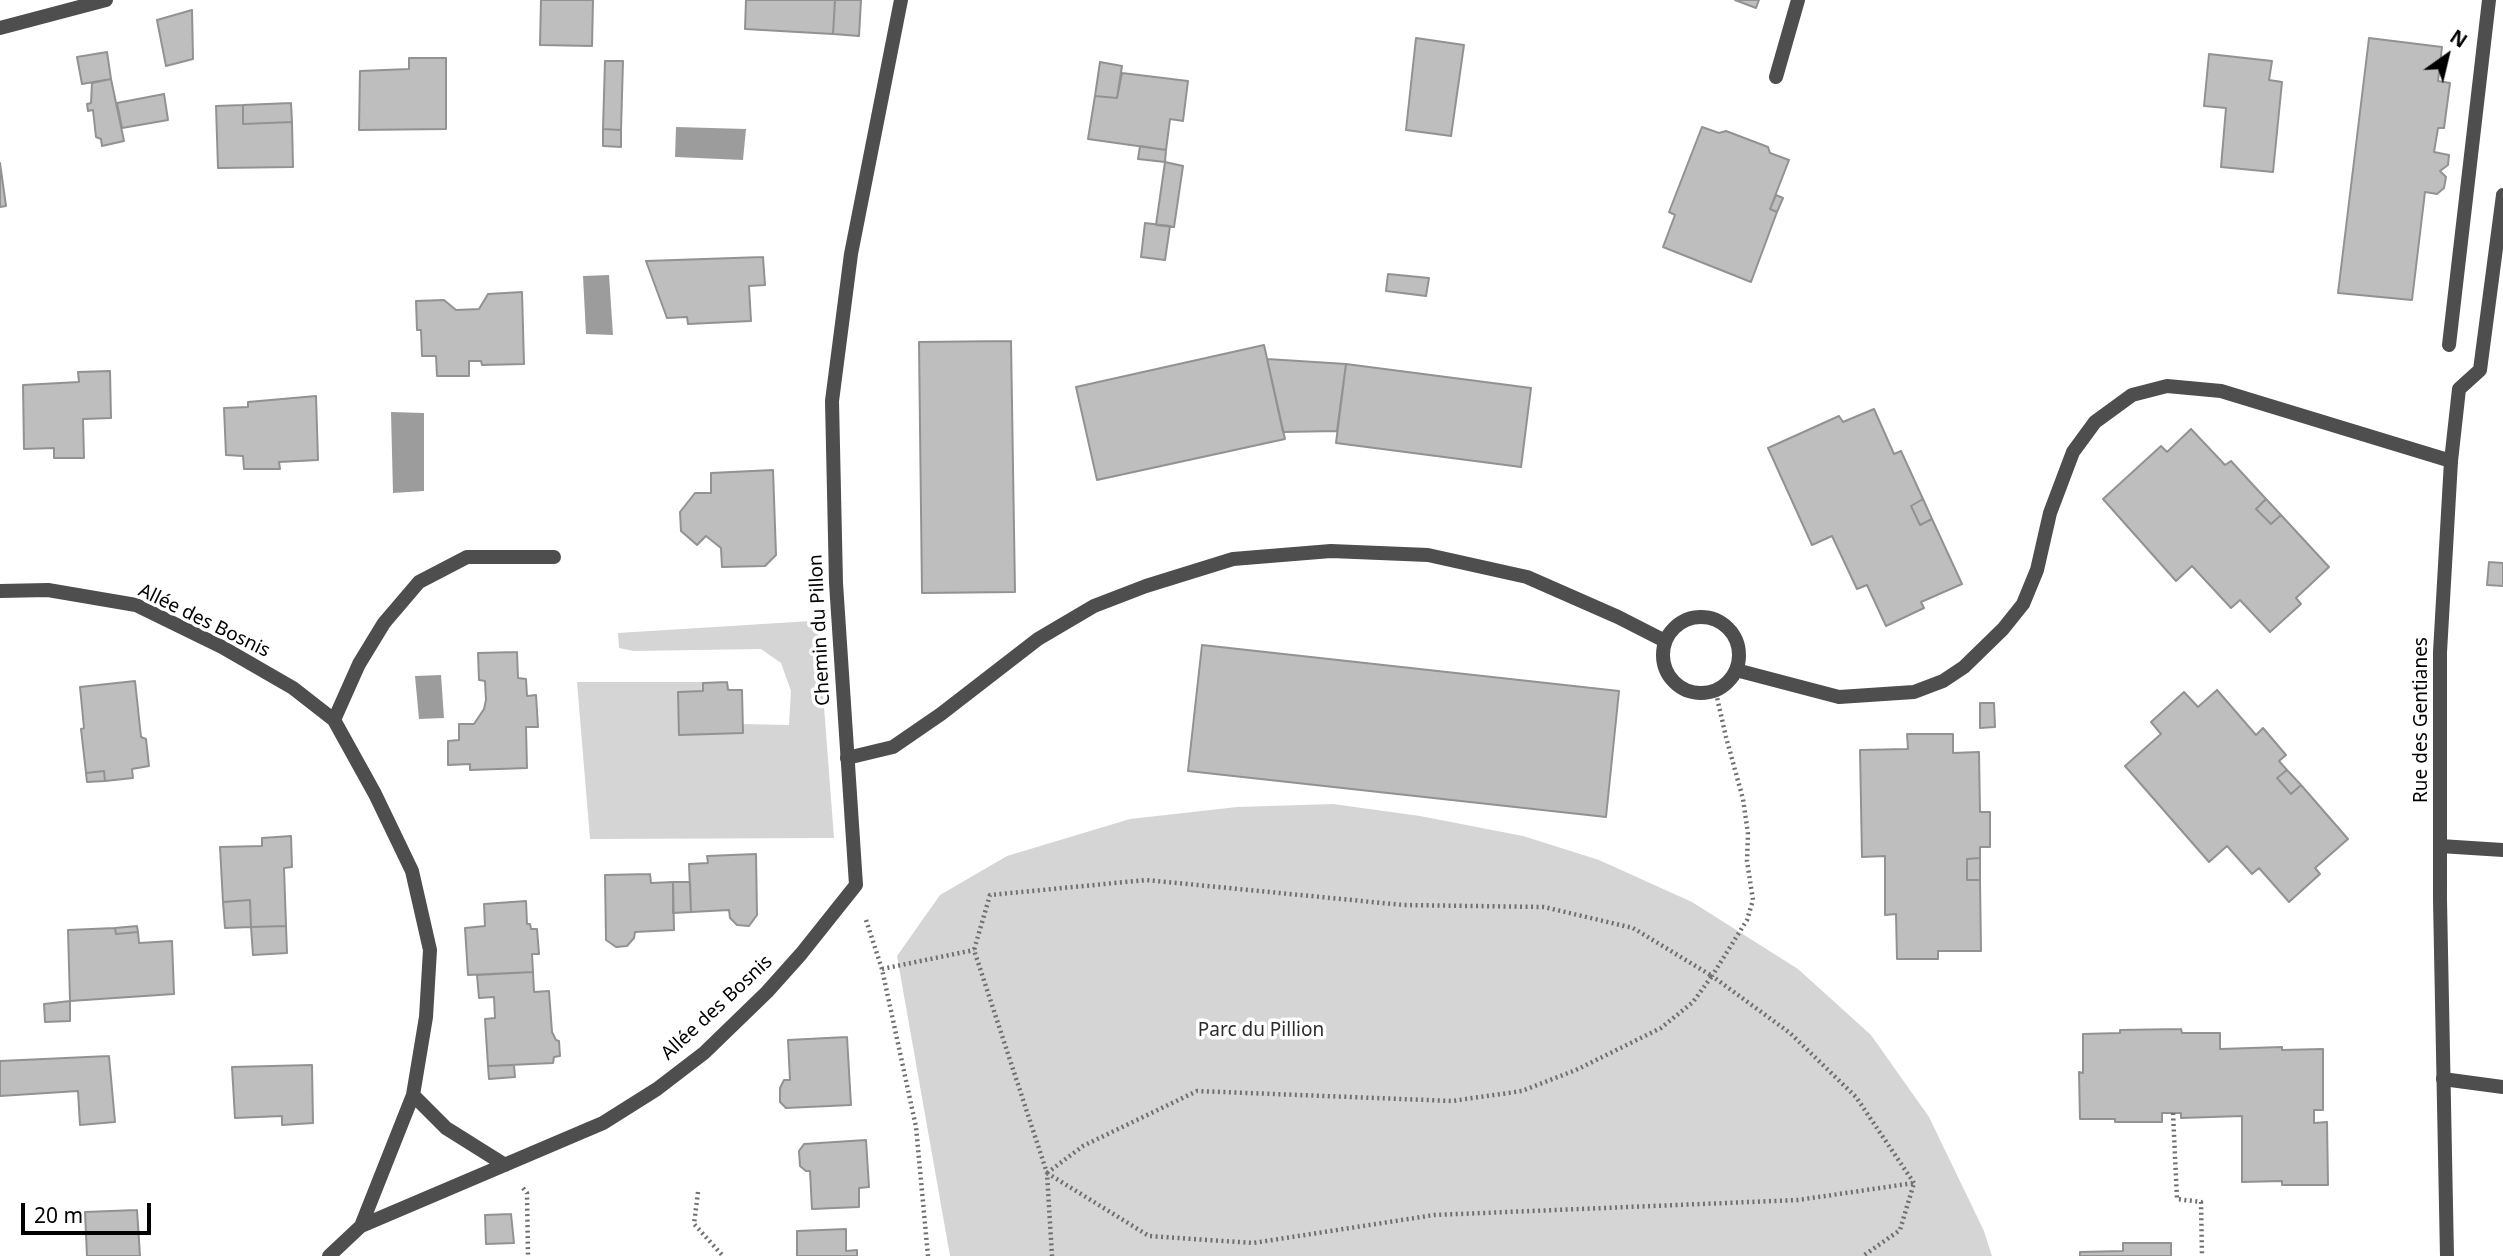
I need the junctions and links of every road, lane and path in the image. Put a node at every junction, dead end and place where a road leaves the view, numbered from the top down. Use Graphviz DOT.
graph roads {
  1 [pos="106,0"];
  2 [pos="901,0"];
  3 [pos="1798,0"];
  4 [pos="2488,0"];
  5 [pos="0,28"];
  6 [pos="1776,77"];
  7 [pos="2503,195"];
  8 [pos="2448,345"];
  9 [pos="2451,461"];
  10 [pos="554,557"];
  11 [pos="0,591"];
  12 [pos="1665,641"];
  13 [pos="1736,670"];
  14 [pos="1716,691"];
  15 [pos="334,720"];
  16 [pos="847,758"];
  17 [pos="2440,846"];
  18 [pos="2503,850"];
  19 [pos="856,885"];
  20 [pos="974,950"];
  21 [pos="882,969"];
  22 [pos="1712,976"];
  23 [pos="2444,1079"];
  24 [pos="2503,1087"];
  25 [pos="412,1095"];
  26 [pos="2173,1113"];
  27 [pos="505,1165"];
  28 [pos="1046,1173"];
  29 [pos="1914,1183"];
  30 [pos="698,1192"];
  31 [pos="361,1226"];
  32 [pos="328,1256"];
  33 [pos="528,1256"];
  34 [pos="723,1256"];
  35 [pos="928,1256"];
  36 [pos="1052,1256"];
  37 [pos="1863,1256"];
  38 [pos="2202,1256"];
  39 [pos="2447,1256"];
  1 -- 5 [label="street"];
  2 -- 16 [label="street, Chemin du Pillon"];
  3 -- 6 [label="street"];
  4 -- 8 [label="street"];
  7 -- 9 [label="street, Rue des Gentianes"];
  9 -- 13 [label="street"];
  9 -- 17 [label="street, Rue des Gentianes"];
  10 -- 15 [label="street"];
  11 -- 15 [label="street, Allée des Bosnis"];
  12 -- 13 [label="street"];
  12 -- 14 [label="street"];
  12 -- 16 [label="street"];
  13 -- 14 [label="street"];
  14 -- 22 [label="path"];
  15 -- 25 [label="street, Allée des Bosnis"];
  16 -- 19 [label="street, Chemin du Pillon"];
  17 -- 18 [label="street"];
  17 -- 23 [label="street, Rue des Gentianes"];
  19 -- 21 [label="path"];
  19 -- 27 [label="street, Allée des Bosnis"];
  20 -- 21 [label="path"];
  20 -- 22 [label="path"];
  20 -- 28 [label="path"];
  21 -- 35 [label="path"];
  22 -- 28 [label="path"];
  22 -- 29 [label="path"];
  23 -- 24 [label="street"];
  23 -- 39 [label="street, Rue des Gentianes"];
  25 -- 27 [label="street"];
  25 -- 31 [label="street, Allée des Bosnis"];
  26 -- 38 [label="path"];
  27 -- 31 [label="street, Allée des Bosnis"];
  27 -- 33 [label="path"];
  28 -- 29 [label="path"];
  28 -- 36 [label="path"];
  29 -- 37 [label="path"];
  30 -- 34 [label="path"];
  31 -- 32 [label="street, Allée des Bosnis"];
}
